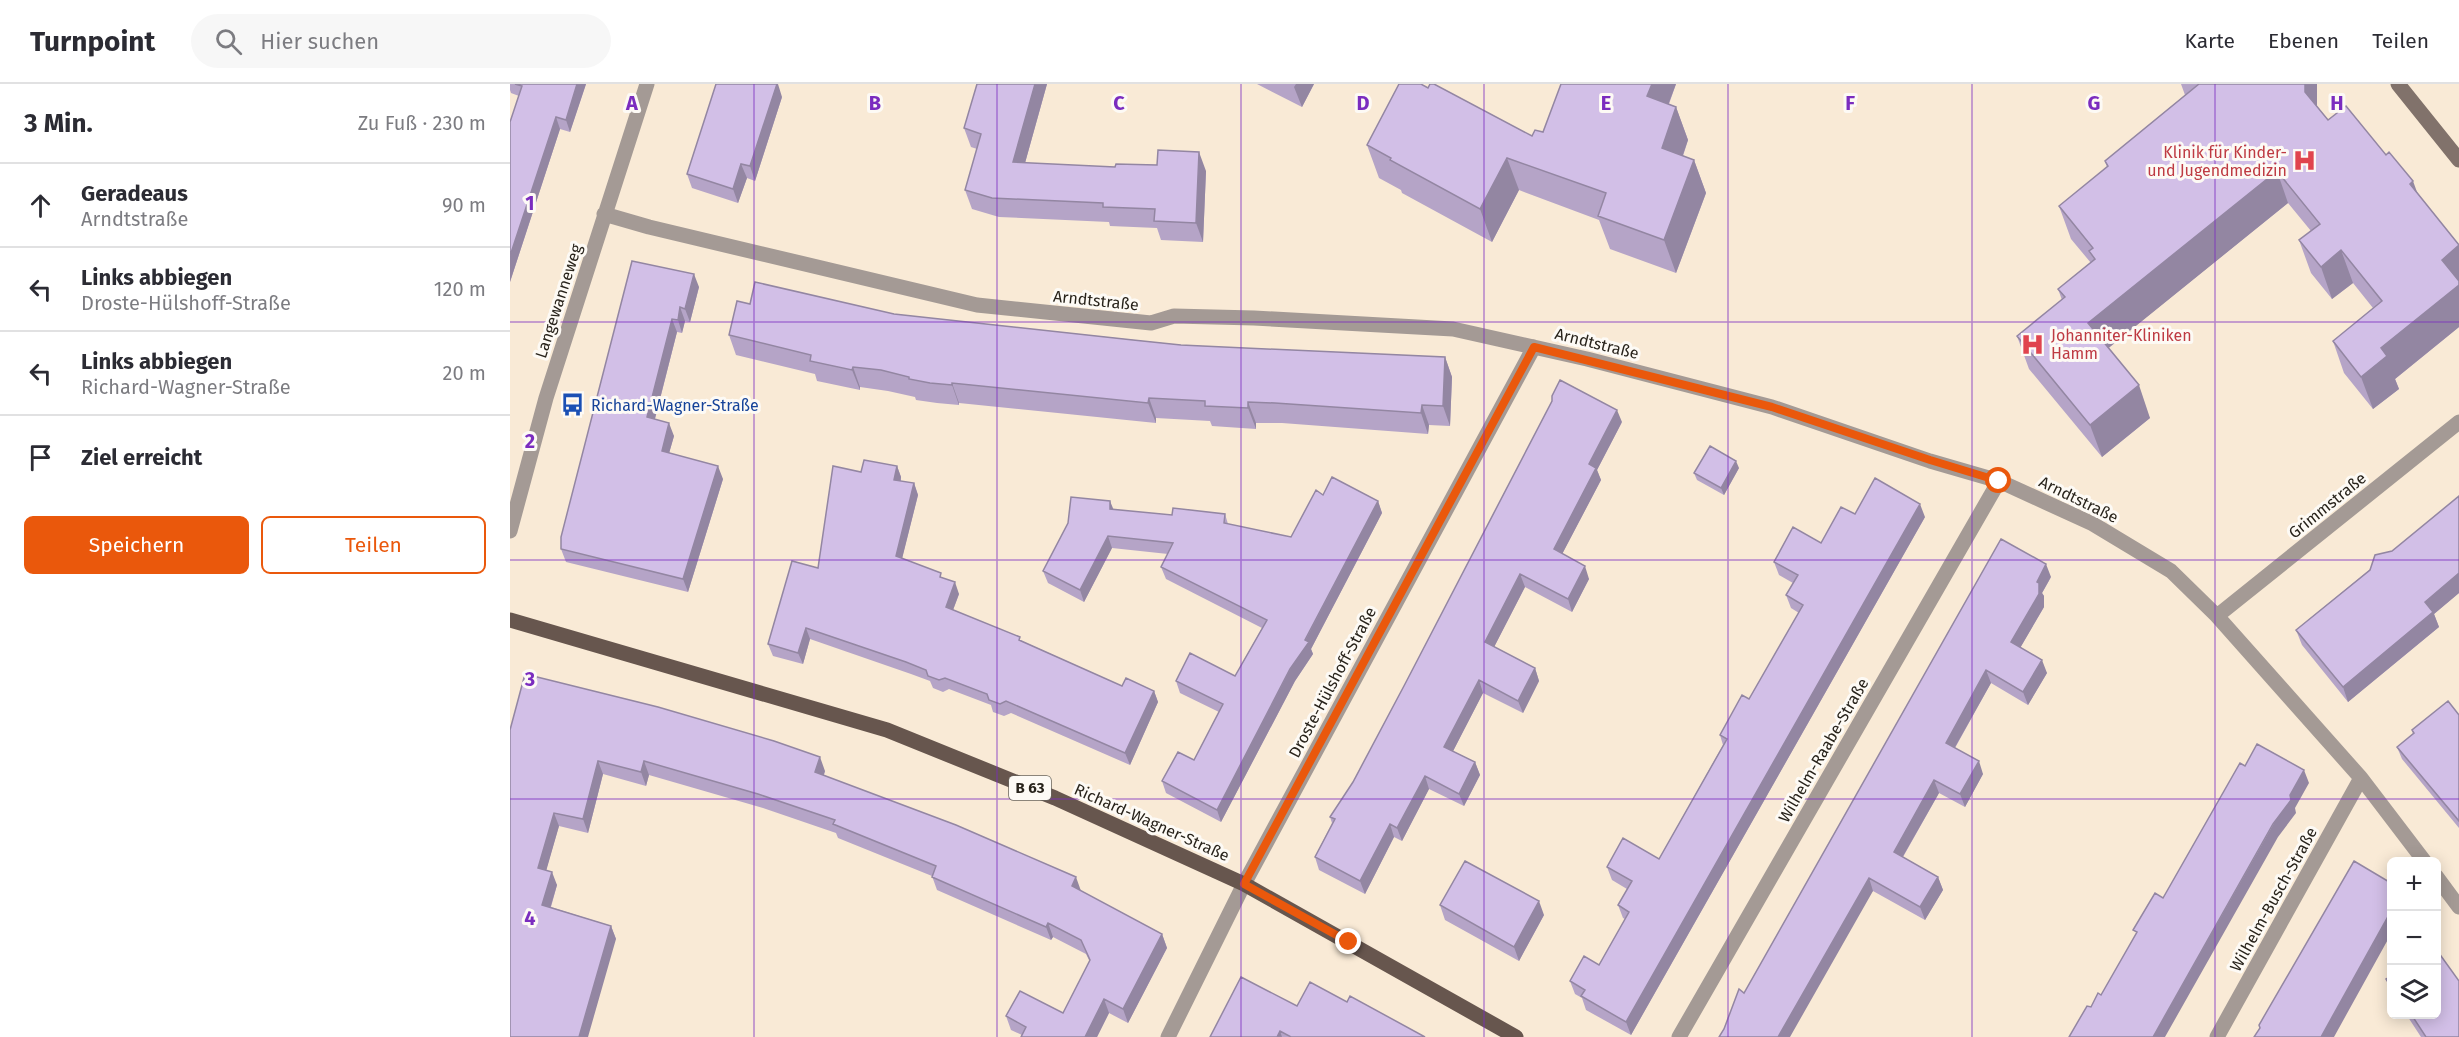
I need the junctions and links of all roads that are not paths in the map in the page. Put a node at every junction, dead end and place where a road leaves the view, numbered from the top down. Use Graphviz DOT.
graph roads {
  1 [pos="647,84"];
  2 [pos="2398,84"];
  3 [pos="2459,160"];
  4 [pos="604,214"];
  5 [pos="1534,347"];
  6 [pos="2459,422"];
  7 [pos="1999,481"];
  8 [pos="510,531"];
  9 [pos="2217,616"];
  10 [pos="510,620"];
  11 [pos="2361,778"];
  12 [pos="2422,857"];
  13 [pos="2441,883"];
  14 [pos="1244,884"];
  15 [pos="2459,907"];
  16 [pos="1168,1037"];
  17 [pos="1516,1037"];
  18 [pos="1679,1037"];
  19 [pos="2217,1037"];
  1 -- 4 [label="street, Langewanneweg"];
  2 -- 3 [label="main road"];
  4 -- 5 [label="street, Arndtstraße"];
  4 -- 8 [label="street, Langewanneweg"];
  5 -- 7 [label="street, Arndtstraße"];
  5 -- 14 [label="street, Droste-Hülshoff-Straße"];
  6 -- 9 [label="street, Grimmstraße"];
  7 -- 9 [label="street, Arndtstraße"];
  7 -- 18 [label="street, Wilhelm-Raabe-Straße"];
  9 -- 11 [label="street, Arndtstraße"];
  10 -- 14 [label="main road, Richard-Wagner-Straße / B 63"];
  11 -- 12 [label="street, Arndtstraße"];
  11 -- 19 [label="street, Wilhelm-Busch-Straße"];
  13 -- 15 [label="street"];
  14 -- 16 [label="street, Droste-Hülshoff-Straße"];
  14 -- 17 [label="main road, Richard-Wagner-Straße / B 63"];
}
